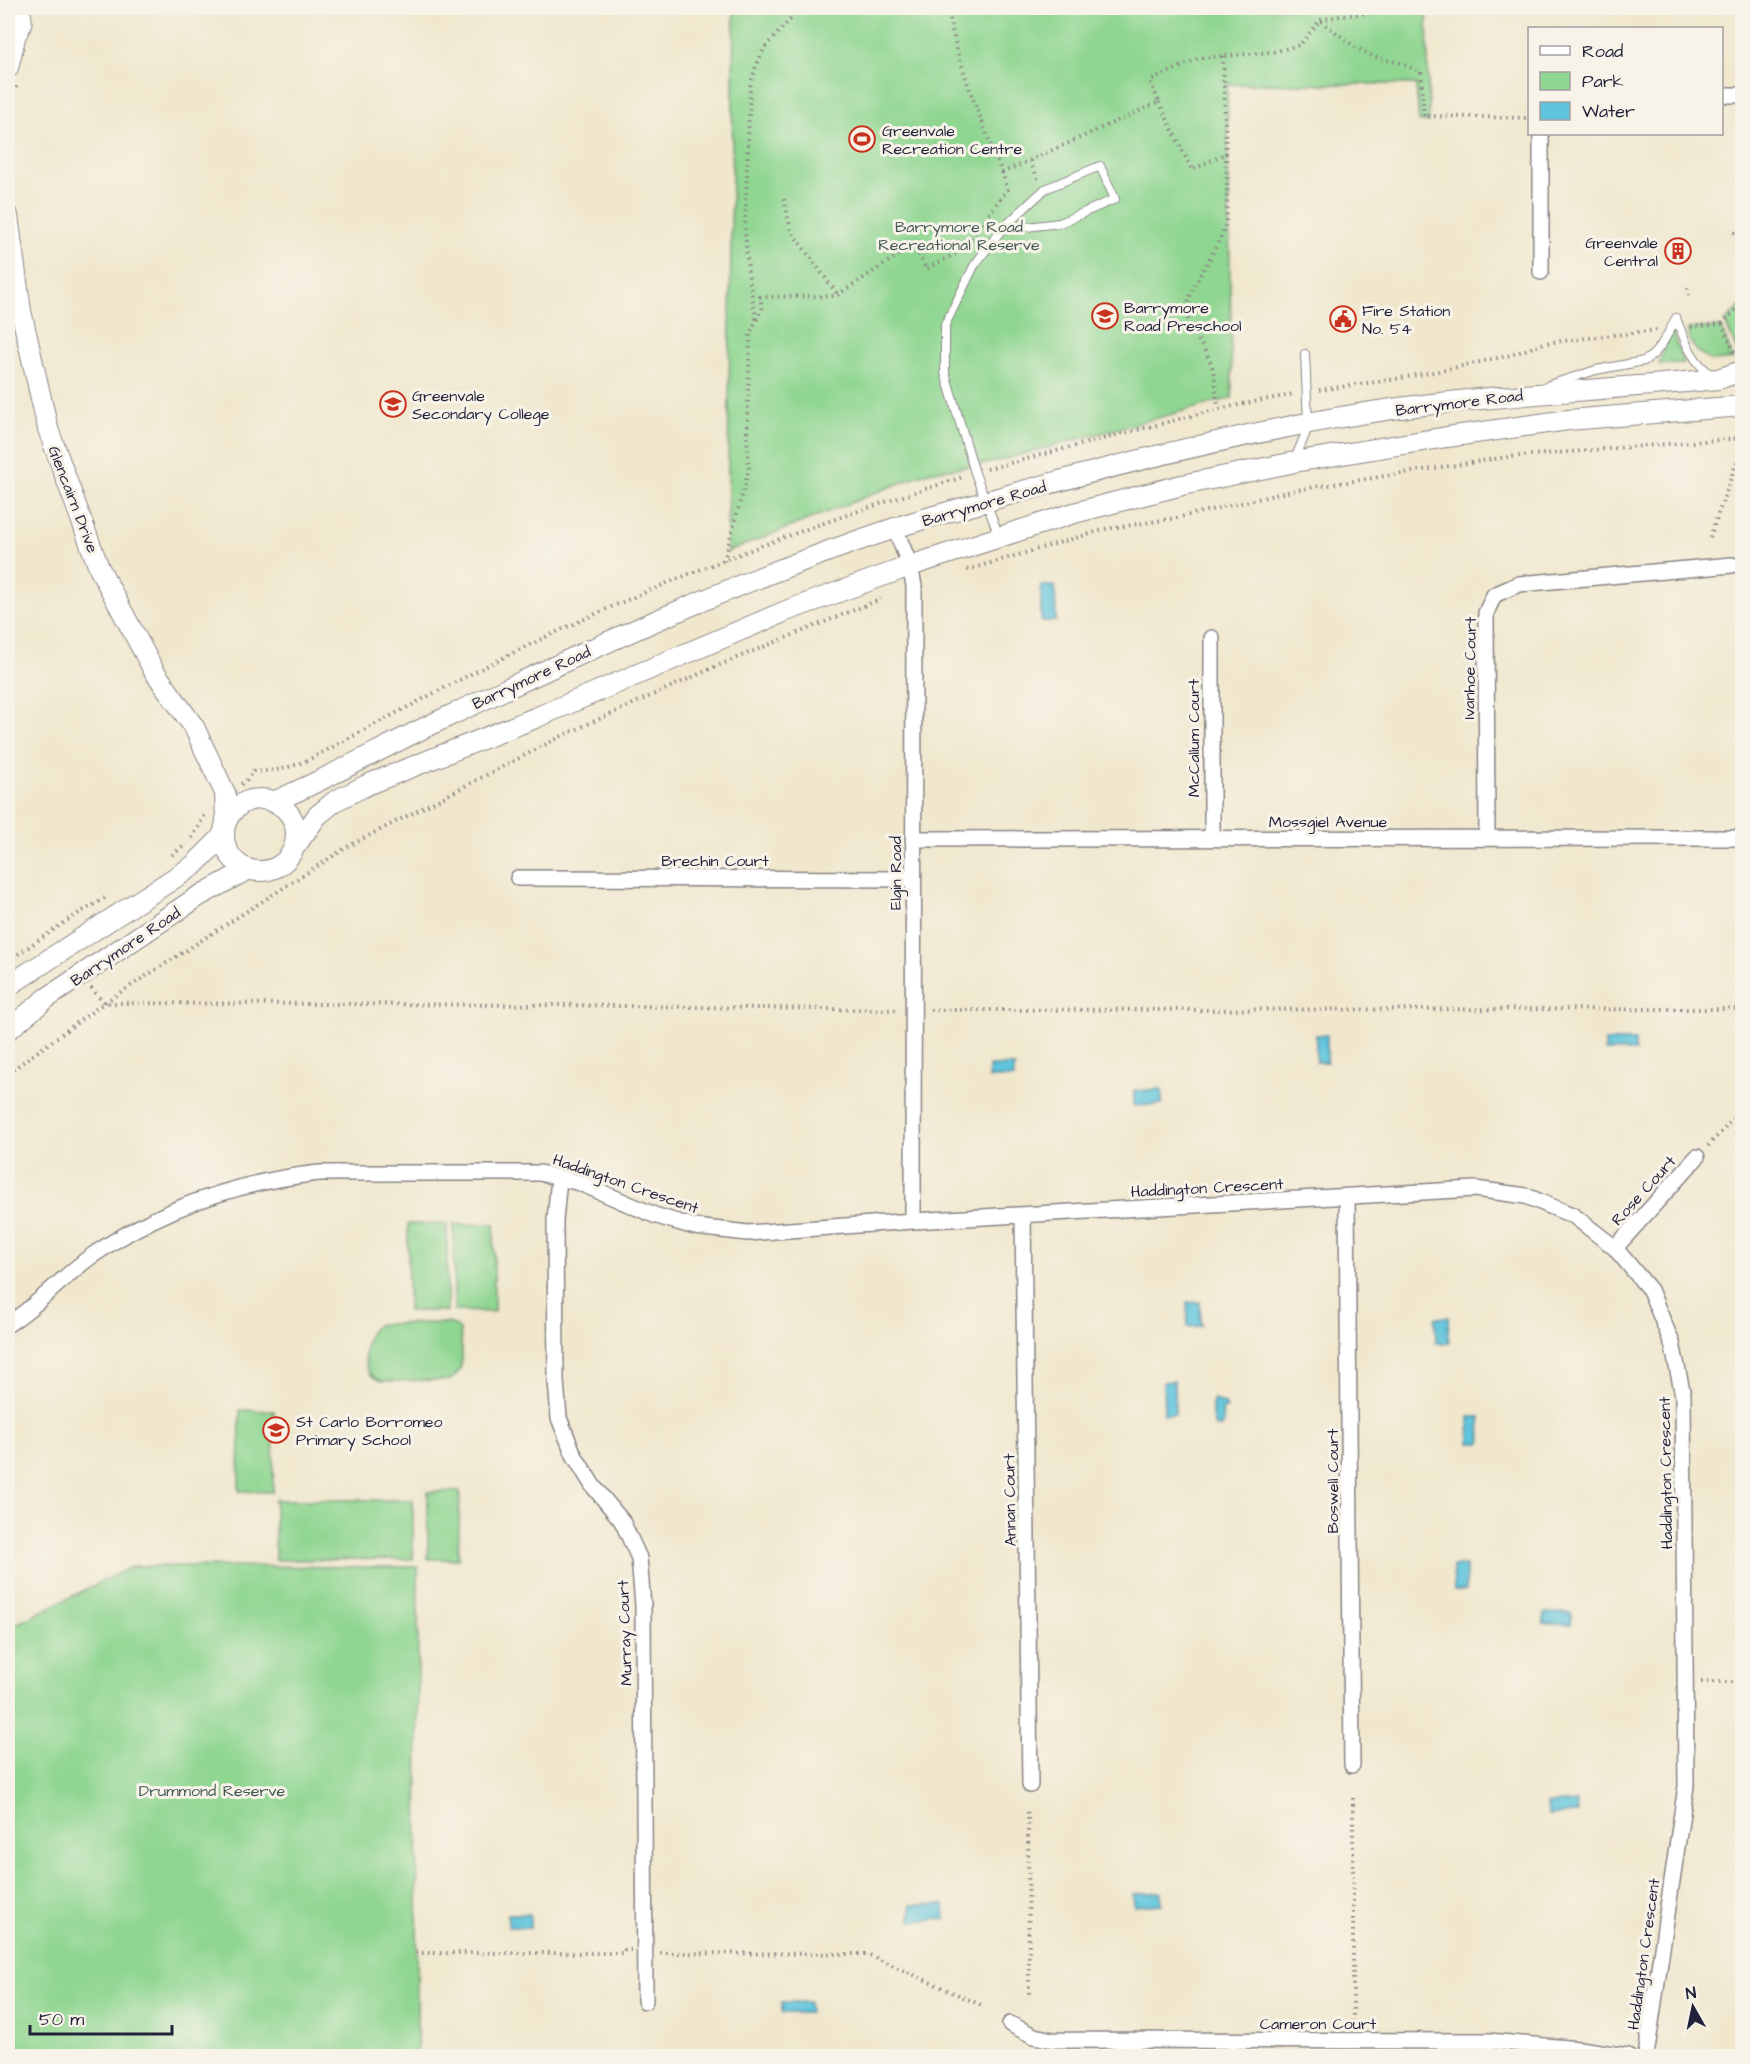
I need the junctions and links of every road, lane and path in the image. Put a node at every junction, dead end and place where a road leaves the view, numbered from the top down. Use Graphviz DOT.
graph roads {
  1 [pos="17,8"];
  2 [pos="814,8"];
  3 [pos="948,8"];
  4 [pos="1402,8"];
  5 [pos="1320,20"];
  6 [pos="12,37"];
  7 [pos="1223,57"];
  8 [pos="8,68"];
  9 [pos="1723,95"];
  10 [pos="1743,95"];
  11 [pos="1159,102"];
  12 [pos="1528,118"];
  13 [pos="1541,135"];
  14 [pos="1226,153"];
  15 [pos="1030,161"];
  16 [pos="1002,173"];
  17 [pos="1043,191"];
  18 [pos="784,200"];
  19 [pos="8,216"];
  20 [pos="1001,230"];
  21 [pos="1734,232"];
  22 [pos="1743,238"];
  23 [pos="1541,272"];
  24 [pos="1688,288"];
  25 [pos="838,295"];
  26 [pos="1689,295"];
  27 [pos="1742,303"];
  28 [pos="756,320"];
  29 [pos="1722,324"];
  30 [pos="1680,328"];
  31 [pos="1670,329"];
  32 [pos="1537,347"];
  33 [pos="1305,354"];
  34 [pos="1739,364"];
  35 [pos="1718,379"];
  36 [pos="1525,393"];
  37 [pos="1743,406"];
  38 [pos="1218,409"];
  39 [pos="1308,423"];
  40 [pos="1743,438"];
  41 [pos="1743,447"];
  42 [pos="1293,462"];
  43 [pos="987,502"];
  44 [pos="895,528"];
  45 [pos="999,537"];
  46 [pos="1710,537"];
  47 [pos="724,562"];
  48 [pos="1732,565"];
  49 [pos="910,566"];
  50 [pos="959,572"];
  51 [pos="914,586"];
  52 [pos="1212,638"];
  53 [pos="207,756"];
  54 [pos="265,800"];
  55 [pos="225,827"];
  56 [pos="1487,838"];
  57 [pos="1743,838"];
  58 [pos="913,839"];
  59 [pos="1212,839"];
  60 [pos="294,848"];
  61 [pos="247,870"];
  62 [pos="518,878"];
  63 [pos="913,879"];
  64 [pos="36,942"];
  65 [pos="48,960"];
  66 [pos="82,974"];
  67 [pos="8,986"];
  68 [pos="104,1003"];
  69 [pos="1743,1009"];
  70 [pos="912,1010"];
  71 [pos="8,1030"];
  72 [pos="8,1073"];
  73 [pos="1743,1110"];
  74 [pos="1697,1157"];
  75 [pos="559,1178"];
  76 [pos="1347,1197"];
  77 [pos="1023,1216"];
  78 [pos="913,1221"];
  79 [pos="1615,1248"];
  80 [pos="8,1324"];
  81 [pos="1685,1682"];
  82 [pos="1743,1682"];
  83 [pos="1352,1766"];
  84 [pos="1030,1785"];
  85 [pos="1353,1798"];
  86 [pos="1028,1812"];
  87 [pos="634,1950"];
  88 [pos="416,1953"];
  89 [pos="655,1953"];
  90 [pos="1029,1995"];
  91 [pos="645,2001"];
  92 [pos="981,2005"];
  93 [pos="1353,2021"];
  94 [pos="1010,2024"];
  95 [pos="1628,2056"];
  96 [pos="1646,2056"];
  1 -- 6 [label="street"];
  2 -- 28 [label="path"];
  3 -- 16 [label="path"];
  4 -- 5 [label="path"];
  5 -- 7 [label="path"];
  5 -- 12 [label="path"];
  6 -- 8 [label="street"];
  7 -- 11 [label="path"];
  7 -- 14 [label="path"];
  9 -- 10 [label="street"];
  11 -- 14 [label="path"];
  11 -- 15 [label="path"];
  13 -- 23 [label="street"];
  14 -- 38 [label="path"];
  15 -- 16 [label="path"];
  15 -- 17 [label="path"];
  16 -- 25 [label="path"];
  17 -- 20 [label="lane"];
  17 -- 20 [label="lane"];
  18 -- 25 [label="path"];
  19 -- 53 [label="street, Glencairn Drive"];
  20 -- 43 [label="lane"];
  21 -- 22 [label="path"];
  24 -- 26 [label="path"];
  25 -- 28 [label="path"];
  27 -- 29 [label="path"];
  28 -- 47 [label="path"];
  29 -- 30 [label="path"];
  29 -- 34 [label="path"];
  30 -- 31 [label="lane"];
  30 -- 35 [label="lane"];
  31 -- 32 [label="path"];
  31 -- 36 [label="lane"];
  33 -- 39 [label="lane"];
  34 -- 35 [label="street, Barrymore Road"];
  35 -- 36 [label="street, Barrymore Road"];
  36 -- 39 [label="street, Barrymore Road"];
  37 -- 42 [label="street, Barrymore Road"];
  39 -- 42 [label="lane"];
  39 -- 43 [label="street, Barrymore Road"];
  40 -- 50 [label="path"];
  41 -- 46 [label="path"];
  42 -- 45 [label="street, Barrymore Road"];
  43 -- 44 [label="street, Barrymore Road"];
  43 -- 45 [label="lane"];
  44 -- 49 [label="street, Elgin Road"];
  44 -- 54 [label="street, Barrymore Road"];
  45 -- 49 [label="street, Barrymore Road"];
  48 -- 56 [label="street, Ivanhoe Court"];
  49 -- 51 [label="street, Elgin Road"];
  49 -- 60 [label="street, Barrymore Road"];
  51 -- 58 [label="street, Elgin Road"];
  51 -- 68 [label="path"];
  52 -- 59 [label="street, McCallum Court"];
  53 -- 54 [label="street, Glencairn Drive"];
  53 -- 55 [label="street, Glencairn Drive"];
  54 -- 55 [label="street"];
  54 -- 60 [label="street"];
  55 -- 61 [label="street"];
  55 -- 65 [label="street, Barrymore Road"];
  56 -- 57 [label="street, Mossgiel Avenue"];
  56 -- 59 [label="street, Mossgiel Avenue"];
  58 -- 59 [label="street, Mossgiel Avenue"];
  58 -- 63 [label="street, Elgin Road"];
  60 -- 61 [label="street"];
  61 -- 66 [label="street, Barrymore Road"];
  62 -- 63 [label="street, Brechin Court"];
  63 -- 70 [label="street, Elgin Road"];
  64 -- 65 [label="path"];
  65 -- 67 [label="street, Barrymore Road"];
  66 -- 68 [label="path"];
  66 -- 71 [label="street, Barrymore Road"];
  68 -- 70 [label="path"];
  68 -- 72 [label="path"];
  69 -- 70 [label="path"];
  70 -- 78 [label="street, Elgin Road"];
  73 -- 74 [label="path"];
  74 -- 79 [label="street, Rose Court"];
  75 -- 78 [label="street, Haddington Crescent"];
  75 -- 80 [label="street, Haddington Crescent"];
  75 -- 91 [label="street, Murray Court"];
  76 -- 77 [label="street, Haddington Crescent"];
  76 -- 79 [label="street, Haddington Crescent"];
  76 -- 83 [label="street, Boswell Court"];
  77 -- 78 [label="street, Haddington Crescent"];
  77 -- 84 [label="street, Annan Court"];
  79 -- 81 [label="street, Haddington Crescent"];
  81 -- 82 [label="path"];
  81 -- 96 [label="street, Haddington Crescent"];
  85 -- 93 [label="path"];
  86 -- 90 [label="path"];
  87 -- 88 [label="path"];
  89 -- 92 [label="path"];
  94 -- 95 [label="street, Cameron Court"];
}
